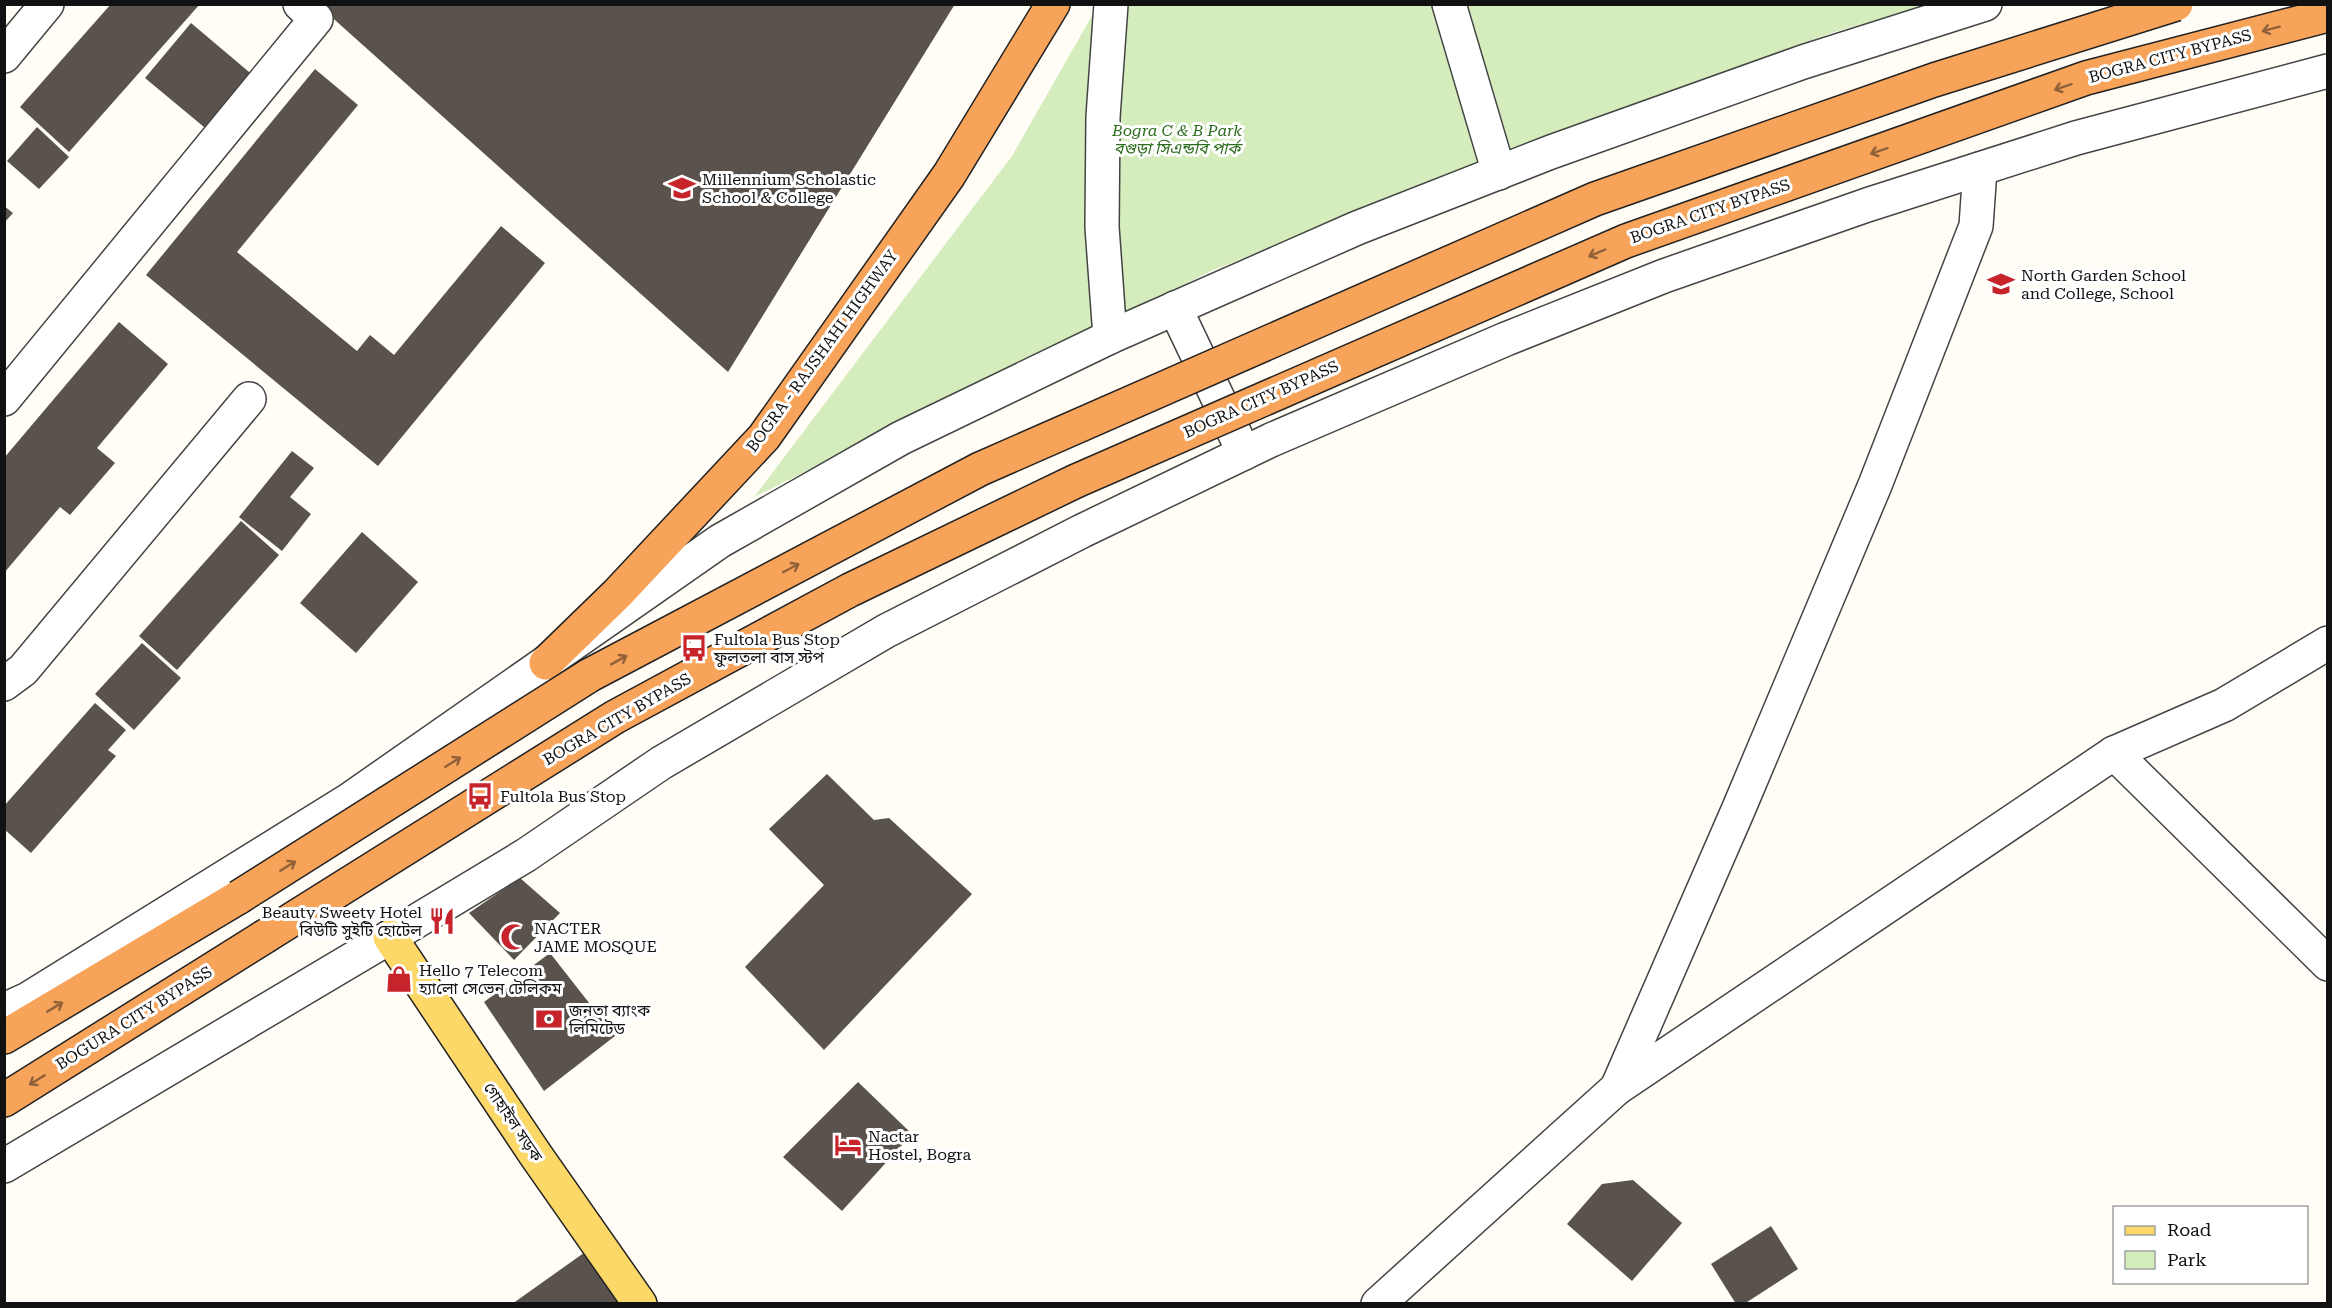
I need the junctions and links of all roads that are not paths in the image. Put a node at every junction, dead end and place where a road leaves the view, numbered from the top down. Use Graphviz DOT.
graph roads {
  1 [pos="47,4"];
  2 [pos="300,4"];
  3 [pos="1053,4"];
  4 [pos="1111,4"];
  5 [pos="1449,4"];
  6 [pos="1985,4"];
  7 [pos="2176,4"];
  8 [pos="2328,15"];
  9 [pos="4,56"];
  10 [pos="2328,71"];
  11 [pos="1980,169"];
  12 [pos="1499,173"];
  13 [pos="1175,308"];
  14 [pos="1110,337"];
  15 [pos="4,399"];
  16 [pos="249,399"];
  17 [pos="1244,453"];
  18 [pos="2328,643"];
  19 [pos="546,663"];
  20 [pos="4,684"];
  21 [pos="2114,753"];
  22 [pos="264,937"];
  23 [pos="390,937"];
  24 [pos="2328,964"];
  25 [pos="4,1010"];
  26 [pos="4,1037"];
  27 [pos="1617,1088"];
  28 [pos="4,1100"];
  29 [pos="4,1166"];
  30 [pos="640,1304"];
  31 [pos="1378,1304"];
  1 -- 9 [label="street"];
  2 -- 15 [label="street"];
  3 -- 19 [label="highway, BOGRA - RAJSHAHI HIGHWAY"];
  4 -- 14 [label="street"];
  5 -- 12 [label="street"];
  6 -- 12 [label="street"];
  26 -- 7 [label="highway, one-way, bridge"];
  8 -- 22 [label="highway, BOGRA CITY BYPASS, one-way, bridge"];
  10 -- 11 [label="street"];
  11 -- 17 [label="street"];
  11 -- 27 [label="street"];
  12 -- 13 [label="street"];
  13 -- 14 [label="street"];
  13 -- 17 [label="street"];
  14 -- 19 [label="street"];
  16 -- 20 [label="street"];
  17 -- 23 [label="street"];
  18 -- 21 [label="street"];
  19 -- 25 [label="street"];
  21 -- 24 [label="street"];
  21 -- 27 [label="street"];
  22 -- 28 [label="highway, BOGURA CITY BYPASS, one-way"];
  23 -- 29 [label="street"];
  23 -- 30 [label="main road, গোহাইল সড়ক"];
  27 -- 31 [label="street"];
}
